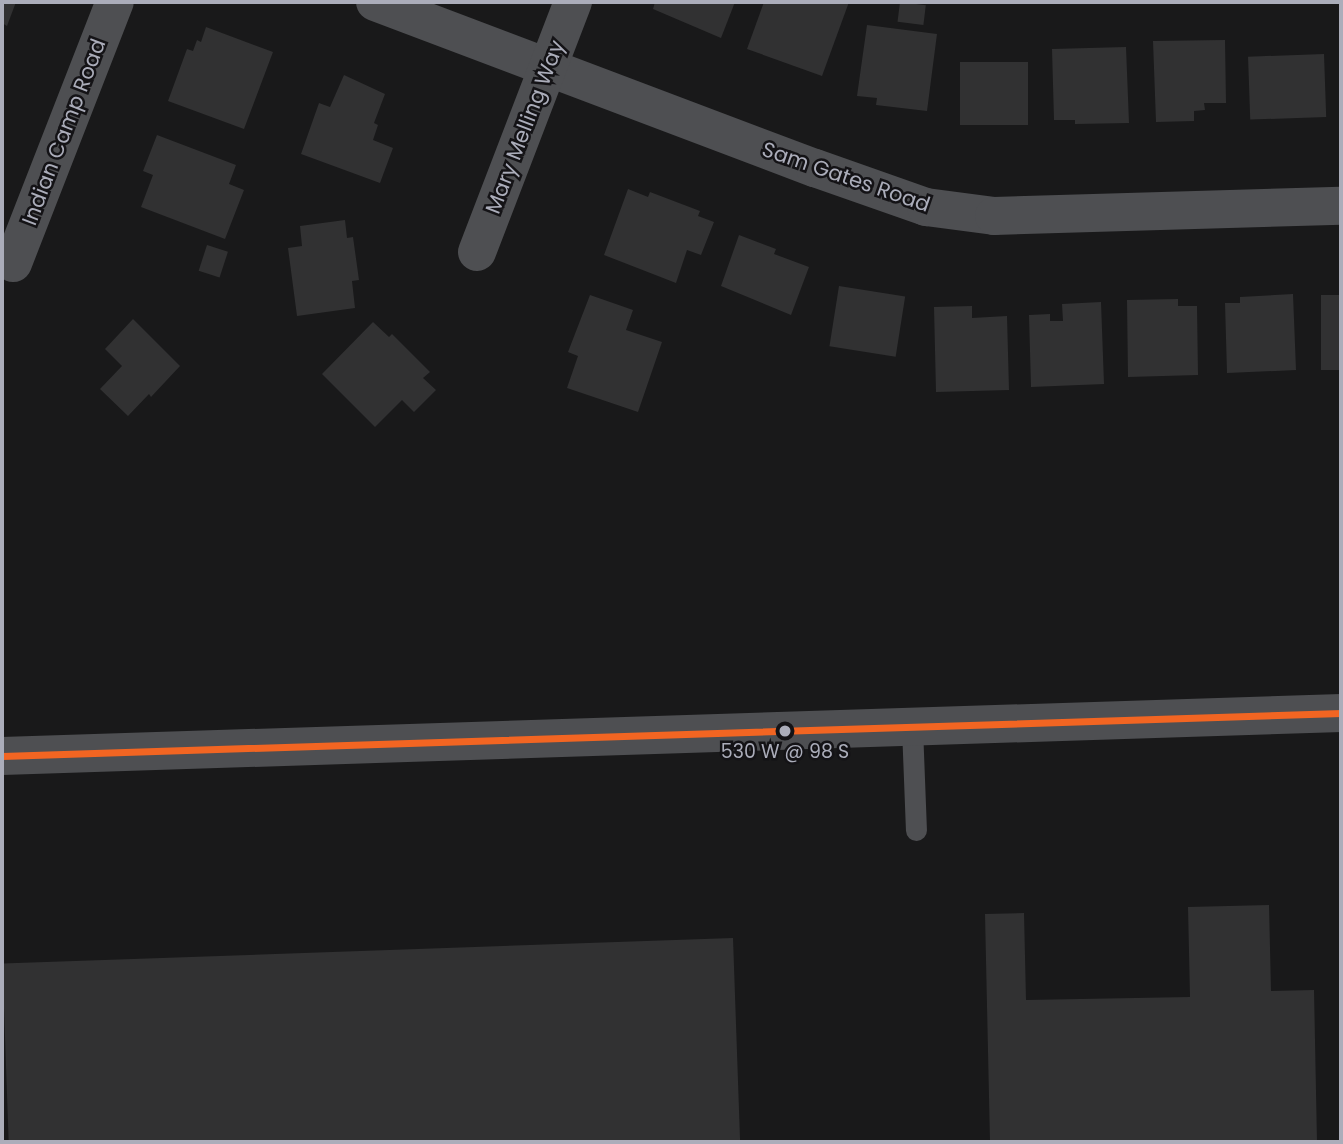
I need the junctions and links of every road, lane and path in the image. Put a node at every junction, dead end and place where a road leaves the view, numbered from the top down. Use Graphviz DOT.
graph roads {
  1 [pos="115,2"];
  2 [pos="375,2"];
  3 [pos="573,2"];
  4 [pos="547,66"];
  5 [pos="1341,206"];
  6 [pos="477,252"];
  7 [pos="13,263"];
  8 [pos="1341,713"];
  9 [pos="912,727"];
  10 [pos="2,756"];
  11 [pos="916,830"];
  1 -- 7 [label="street, Indian Camp Road"];
  2 -- 4 [label="street, Sam Gates Road"];
  3 -- 4 [label="street, Mary Melling Way"];
  4 -- 5 [label="street, Sam Gates Road"];
  4 -- 6 [label="street, Mary Melling Way"];
  8 -- 9 [label="street"];
  9 -- 10 [label="street"];
  9 -- 11 [label="lane"];
}
